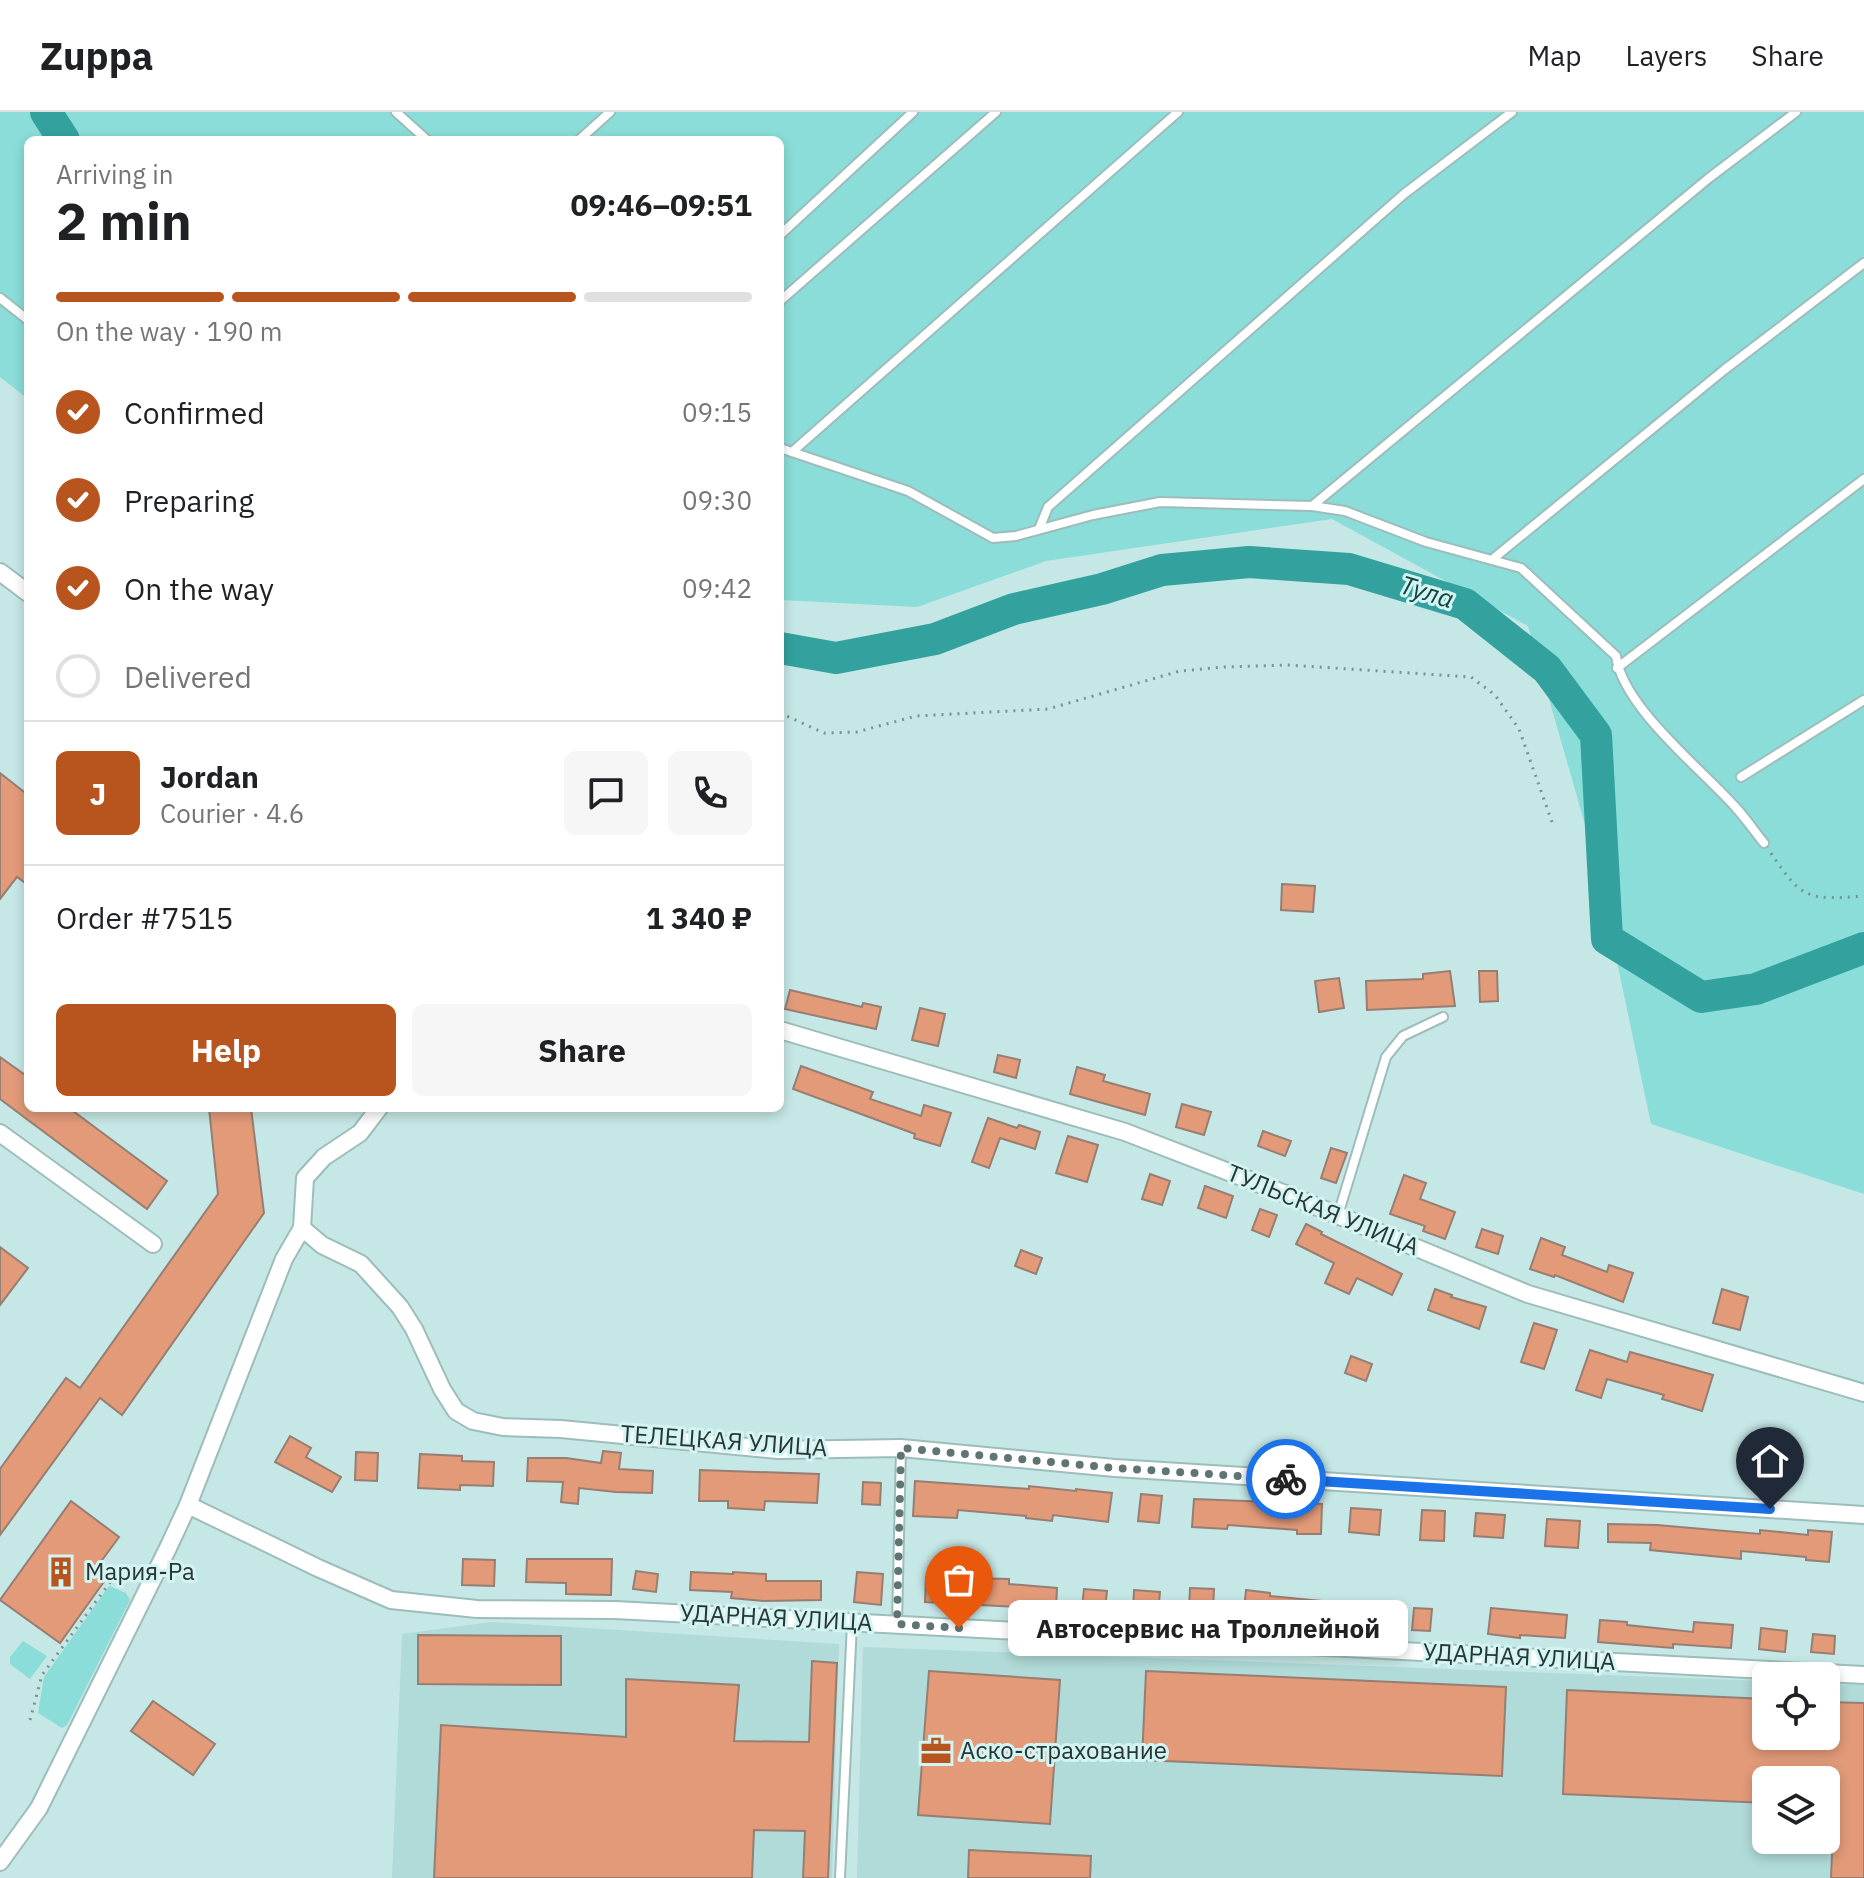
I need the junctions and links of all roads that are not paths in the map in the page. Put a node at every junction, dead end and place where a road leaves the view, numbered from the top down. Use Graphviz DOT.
graph roads {
  1 [pos="396,112"];
  2 [pos="610,112"];
  3 [pos="913,112"];
  4 [pos="996,112"];
  5 [pos="1178,112"];
  6 [pos="1796,112"];
  7 [pos="1505,114"];
  8 [pos="423,136"];
  9 [pos="583,136"];
  10 [pos="784,231"];
  11 [pos="1864,263"];
  12 [pos="0,298"];
  13 [pos="784,298"];
  14 [pos="24,317"];
  15 [pos="784,449"];
  16 [pos="792,452"];
  17 [pos="1864,479"];
  18 [pos="1312,506"];
  19 [pos="1039,529"];
  20 [pos="1494,558"];
  21 [pos="0,572"];
  22 [pos="24,590"];
  23 [pos="1617,668"];
  24 [pos="1864,700"];
  25 [pos="1741,777"];
  26 [pos="1764,843"];
  27 [pos="1443,1017"];
  28 [pos="784,1031"];
  29 [pos="376,1112"];
  30 [pos="0,1133"];
  31 [pos="1338,1215"];
  32 [pos="302,1228"];
  33 [pos="153,1244"];
  34 [pos="1864,1393"];
  35 [pos="901,1448"];
  36 [pos="188,1505"];
  37 [pos="1864,1515"];
  38 [pos="852,1622"];
  39 [pos="897,1624"];
  40 [pos="1864,1675"];
  41 [pos="0,1861"];
  42 [pos="840,1878"];
  1 -- 8 [label="lane"];
  2 -- 9 [label="lane"];
  3 -- 10 [label="lane"];
  4 -- 13 [label="lane"];
  5 -- 16 [label="lane"];
  6 -- 18 [label="lane"];
  7 -- 19 [label="lane"];
  11 -- 20 [label="lane"];
  12 -- 14 [label="lane"];
  15 -- 16 [label="lane"];
  16 -- 19 [label="lane"];
  17 -- 23 [label="lane"];
  18 -- 19 [label="lane"];
  18 -- 20 [label="lane"];
  20 -- 23 [label="lane"];
  21 -- 22 [label="street"];
  23 -- 26 [label="lane"];
  24 -- 25 [label="lane"];
  27 -- 31 [label="lane"];
  28 -- 31 [label="street, ТУЛЬСКАЯ УЛИЦА"];
  29 -- 32 [label="street"];
  30 -- 33 [label="street"];
  31 -- 34 [label="street, ТУЛЬСКАЯ УЛИЦА"];
  32 -- 35 [label="street, ТЕЛЕЦКАЯ УЛИЦА"];
  32 -- 36 [label="street"];
  35 -- 37 [label="street, ТЕЛЕЦКАЯ УЛИЦА"];
  35 -- 39 [label="lane"];
  36 -- 38 [label="street, УДАРНАЯ УЛИЦА"];
  36 -- 41 [label="street"];
  38 -- 39 [label="street, УДАРНАЯ УЛИЦА"];
  38 -- 42 [label="lane"];
  39 -- 40 [label="street, УДАРНАЯ УЛИЦА"];
}
